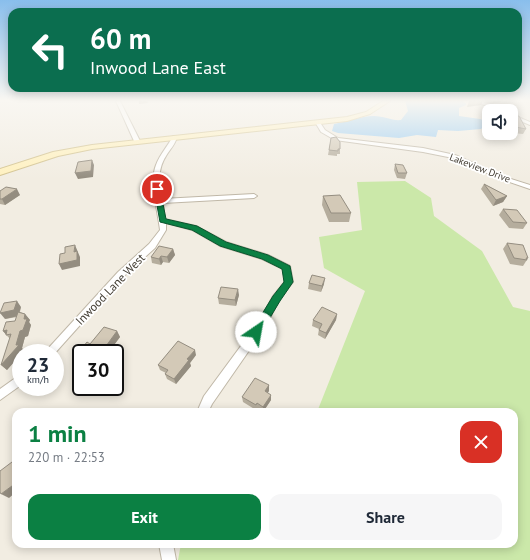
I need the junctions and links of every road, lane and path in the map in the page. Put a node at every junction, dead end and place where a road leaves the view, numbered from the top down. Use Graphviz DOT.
graph roads {
  1 [pos="130,127"];
  2 [pos="268,127"];
  3 [pos="320,127"];
  4 [pos="175,137"];
  5 [pos="137,141"];
  6 [pos="0,172"];
  7 [pos="530,187"];
  8 [pos="254,196"];
  9 [pos="158,201"];
  10 [pos="162,220"];
  11 [pos="57,344"];
  12 [pos="12,386"];
  13 [pos="0,395"];
  14 [pos="204,408"];
  15 [pos="167,548"];
  16 [pos="169,560"];
  1 -- 5 [label="street"];
  2 -- 4 [label="street"];
  3 -- 7 [label="street, Lakeview Drive"];
  4 -- 5 [label="street"];
  4 -- 9 [label="street"];
  5 -- 6 [label="street"];
  8 -- 9 [label="street"];
  9 -- 10 [label="street"];
  10 -- 11 [label="street, Inwood Lane West"];
  10 -- 14 [label="street"];
  12 -- 13 [label="street"];
  15 -- 16 [label="street"];
}
